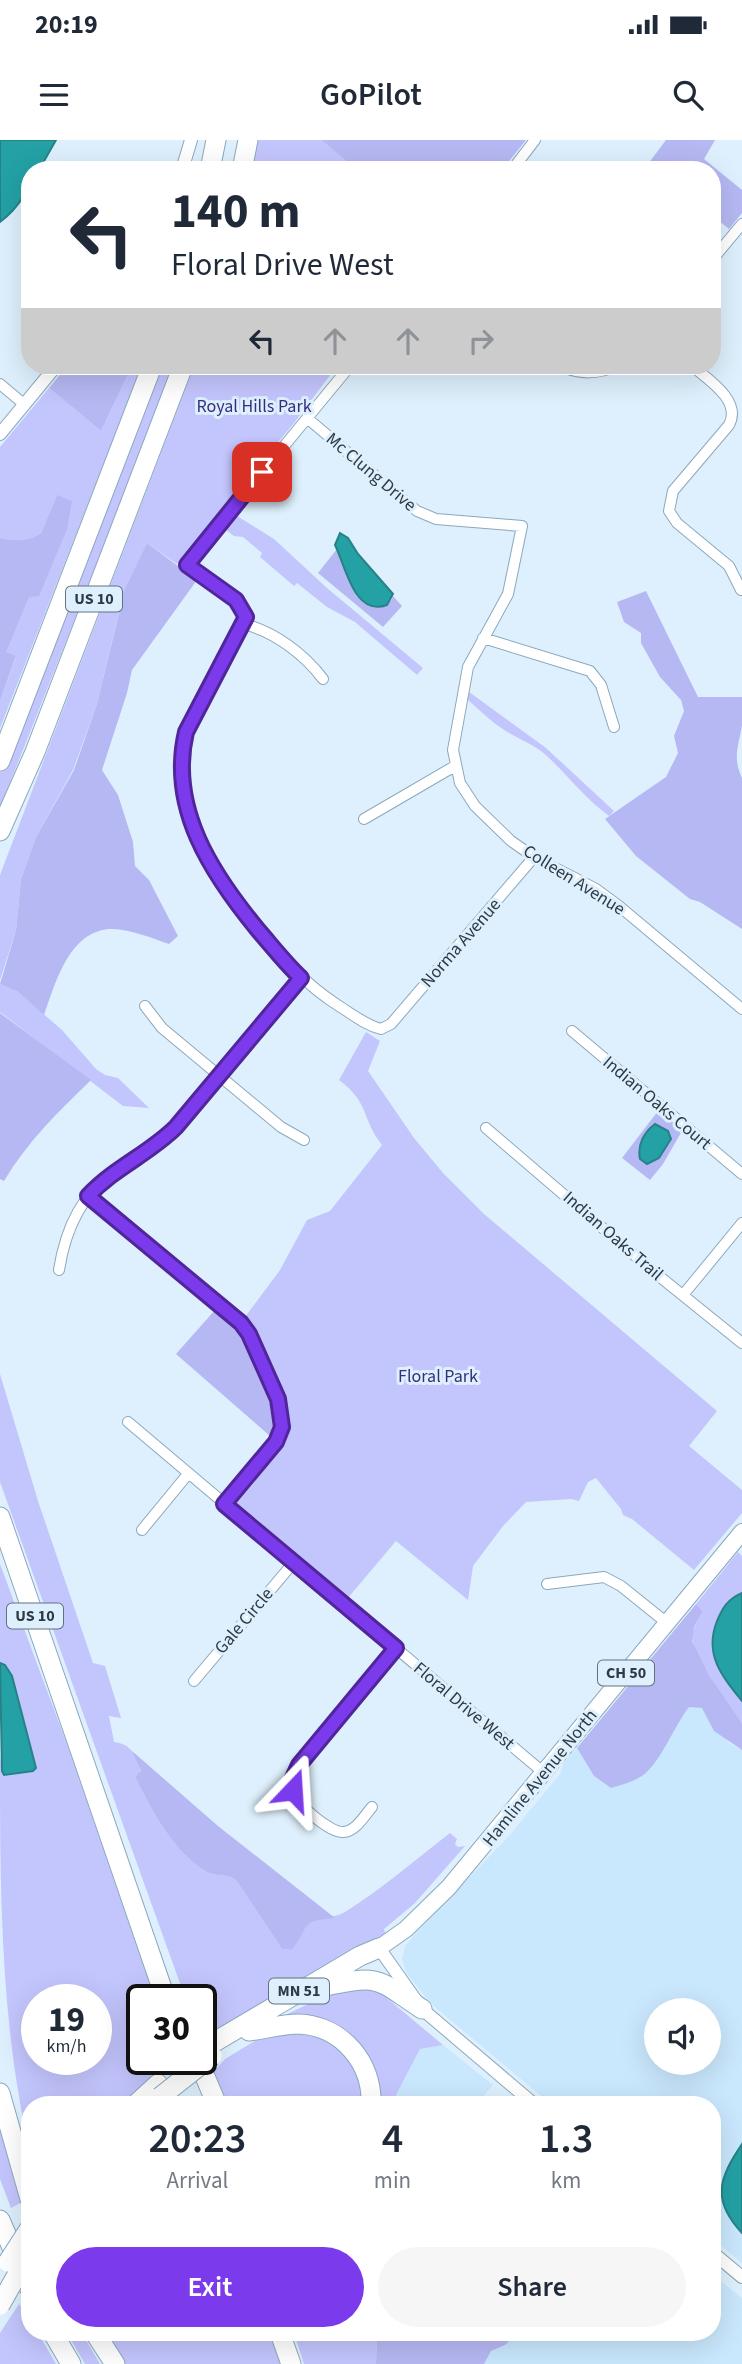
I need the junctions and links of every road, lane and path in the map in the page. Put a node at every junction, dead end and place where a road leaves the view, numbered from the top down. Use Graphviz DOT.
graph roads {
  1 [pos="191,140"];
  2 [pos="216,140"];
  3 [pos="248,140"];
  4 [pos="535,140"];
  5 [pos="185,161"];
  6 [pos="212,161"];
  7 [pos="244,161"];
  8 [pos="519,161"];
  9 [pos="742,224"];
  10 [pos="737,239"];
  11 [pos="721,252"];
  12 [pos="50,375"];
  13 [pos="149,375"];
  14 [pos="180,375"];
  15 [pos="343,375"];
  16 [pos="703,375"];
  17 [pos="0,383"];
  18 [pos="25,405"];
  19 [pos="307,418"];
  20 [pos="0,434"];
  21 [pos="522,526"];
  22 [pos="741,590"];
  23 [pos="244,624"];
  24 [pos="483,638"];
  25 [pos="323,680"];
  26 [pos="614,727"];
  27 [pos="0,761"];
  28 [pos="455,766"];
  29 [pos="364,819"];
  30 [pos="0,831"];
  31 [pos="534,857"];
  32 [pos="301,978"];
  33 [pos="145,1006"];
  34 [pos="742,1009"];
  35 [pos="572,1031"];
  36 [pos="219,1074"];
  37 [pos="486,1128"];
  38 [pos="304,1140"];
  39 [pos="742,1174"];
  40 [pos="88,1196"];
  41 [pos="742,1223"];
  42 [pos="59,1270"];
  43 [pos="683,1295"];
  44 [pos="742,1343"];
  45 [pos="128,1422"];
  46 [pos="188,1474"];
  47 [pos="224,1504"];
  48 [pos="0,1517"];
  49 [pos="142,1530"];
  50 [pos="742,1532"];
  51 [pos="0,1545"];
  52 [pos="293,1562"];
  53 [pos="547,1584"];
  54 [pos="667,1623"];
  55 [pos="396,1648"];
  56 [pos="194,1681"];
  57 [pos="69,1716"];
  58 [pos="544,1773"];
  59 [pos="372,1807"];
  60 [pos="133,1904"];
  61 [pos="379,1948"];
  62 [pos="160,1984"];
  63 [pos="166,1984"];
  64 [pos="326,1986"];
  65 [pos="422,2009"];
  66 [pos="249,2031"];
  67 [pos="217,2040"];
  68 [pos="217,2048"];
  69 [pos="174,2075"];
  70 [pos="180,2075"];
  71 [pos="192,2075"];
  72 [pos="209,2075"];
  73 [pos="0,2093"];
  74 [pos="156,2095"];
  75 [pos="199,2096"];
  76 [pos="215,2096"];
  77 [pos="372,2096"];
  78 [pos="524,2096"];
  79 [pos="21,2169"];
  80 [pos="0,2221"];
  81 [pos="21,2242"];
  82 [pos="721,2260"];
  83 [pos="21,2268"];
  84 [pos="21,2269"];
  85 [pos="0,2276"];
  86 [pos="742,2277"];
  87 [pos="0,2305"];
  88 [pos="58,2341"];
  89 [pos="100,2341"];
  90 [pos="283,2341"];
  91 [pos="71,2364"];
  92 [pos="114,2364"];
  93 [pos="291,2364"];
  1 -- 5 [label="street"];
  2 -- 6 [label="highway"];
  3 -- 7 [label="highway"];
  4 -- 8 [label="street"];
  9 -- 10 [label="street"];
  10 -- 11 [label="street"];
  12 -- 18 [label="street"];
  13 -- 27 [label="highway, US 10"];
  14 -- 30 [label="highway, US 10"];
  15 -- 19 [label="street"];
  16 -- 22 [label="street"];
  17 -- 18 [label="street"];
  18 -- 20 [label="street"];
  19 -- 21 [label="street, Mc Clung Drive"];
  19 -- 23 [label="street"];
  21 -- 24 [label="street, Colleen Avenue"];
  23 -- 25 [label="street"];
  23 -- 32 [label="street"];
  24 -- 26 [label="street"];
  24 -- 28 [label="street, Colleen Avenue"];
  28 -- 29 [label="street"];
  28 -- 31 [label="street, Colleen Avenue"];
  31 -- 32 [label="street, Norma Avenue"];
  31 -- 34 [label="street, Colleen Avenue"];
  32 -- 36 [label="street"];
  33 -- 36 [label="street"];
  35 -- 39 [label="street, Indian Oaks Court"];
  36 -- 38 [label="street"];
  36 -- 40 [label="street"];
  37 -- 43 [label="street, Indian Oaks Trail"];
  40 -- 42 [label="street"];
  40 -- 47 [label="street"];
  41 -- 43 [label="street"];
  43 -- 44 [label="street, Indian Oaks Trail"];
  45 -- 46 [label="street, Floral Drive West"];
  46 -- 47 [label="street, Floral Drive West"];
  46 -- 49 [label="street"];
  47 -- 52 [label="street, Floral Drive West"];
  48 -- 57 [label="highway, US 10"];
  50 -- 54 [label="main road, Hamline Avenue North / CH 50"];
  51 -- 57 [label="highway"];
  52 -- 55 [label="street, Floral Drive West"];
  52 -- 56 [label="street, Gale Circle"];
  53 -- 54 [label="street"];
  54 -- 58 [label="main road, Hamline Avenue North / CH 50"];
  55 -- 58 [label="street, Floral Drive West"];
  55 -- 59 [label="street"];
  57 -- 60 [label="highway, US 10"];
  58 -- 61 [label="main road, Hamline Avenue North / CH 50"];
  60 -- 62 [label="highway, US 10"];
  60 -- 63 [label="highway"];
  61 -- 64 [label="highway, Hamline Avenue North / MN 51"];
  61 -- 65 [label="street"];
  61 -- 67 [label="highway, Hamline Avenue North / MN 51"];
  64 -- 65 [label="highway"];
  64 -- 66 [label="highway, Hamline Avenue North / MN 51"];
  65 -- 78 [label="street"];
  66 -- 68 [label="highway, Hamline Avenue North / MN 51"];
  66 -- 77 [label="highway"];
  69 -- 74 [label="highway, Hamline Avenue North / MN 51"];
  70 -- 74 [label="highway, Hamline Avenue North / MN 51, bridge"];
  71 -- 75 [label="highway"];
  72 -- 76 [label="highway"];
  73 -- 79 [label="highway"];
  80 -- 84 [label="highway"];
  81 -- 85 [label="highway, bridge"];
  82 -- 86 [label="street"];
  83 -- 87 [label="highway, bridge"];
  88 -- 91 [label="highway"];
  89 -- 92 [label="highway"];
  90 -- 93 [label="highway"];
}
